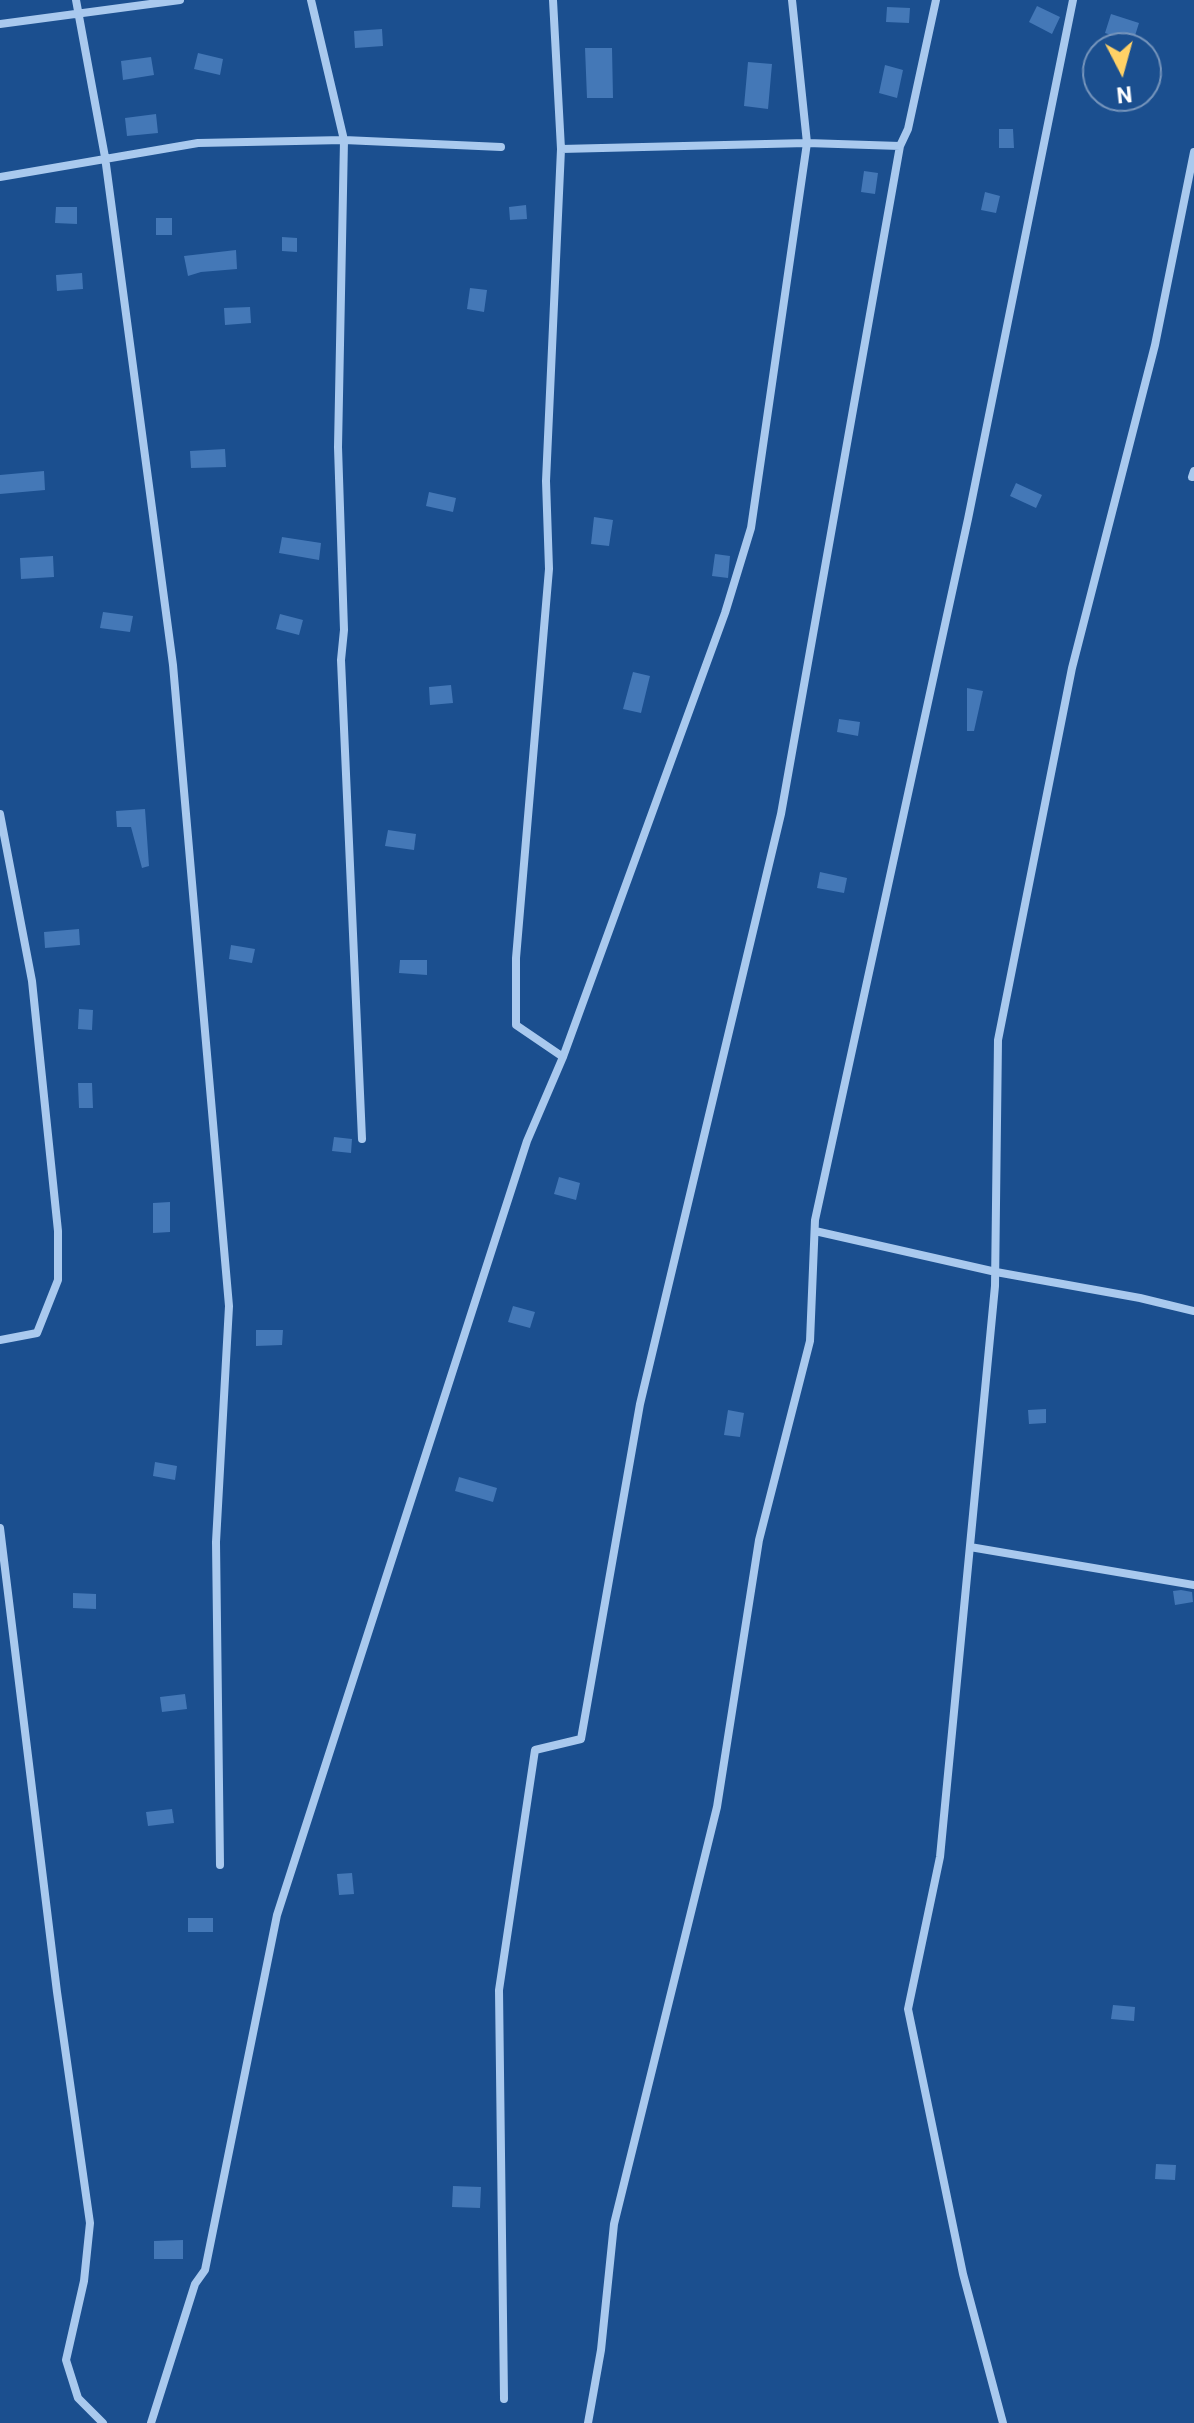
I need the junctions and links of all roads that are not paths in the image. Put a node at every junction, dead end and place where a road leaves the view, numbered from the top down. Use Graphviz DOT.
graph roads {
  1 [pos="76,0"];
  2 [pos="180,0"];
  3 [pos="311,0"];
  4 [pos="553,0"];
  5 [pos="792,0"];
  6 [pos="936,0"];
  7 [pos="1073,0"];
  8 [pos="78,13"];
  9 [pos="0,24"];
  10 [pos="344,140"];
  11 [pos="807,143"];
  12 [pos="900,146"];
  13 [pos="501,147"];
  14 [pos="561,149"];
  15 [pos="1194,152"];
  16 [pos="105,157"];
  17 [pos="0,177"];
  18 [pos="0,814"];
  19 [pos="563,1057"];
  20 [pos="362,1139"];
  21 [pos="815,1231"];
  22 [pos="996,1272"];
  23 [pos="1194,1311"];
  24 [pos="0,1340"];
  25 [pos="0,1528"];
  26 [pos="970,1547"];
  27 [pos="1194,1585"];
  28 [pos="220,1865"];
  29 [pos="504,2399"];
  30 [pos="103,2423"];
  31 [pos="151,2423"];
  32 [pos="588,2423"];
  33 [pos="1003,2423"];
  1 -- 8 [label="street"];
  2 -- 8 [label="street"];
  3 -- 10 [label="street"];
  4 -- 14 [label="street"];
  5 -- 11 [label="street"];
  6 -- 12 [label="street"];
  7 -- 21 [label="street"];
  8 -- 9 [label="street"];
  8 -- 16 [label="street"];
  10 -- 13 [label="street"];
  10 -- 16 [label="street"];
  10 -- 20 [label="street"];
  11 -- 12 [label="street"];
  11 -- 14 [label="street"];
  11 -- 19 [label="street"];
  12 -- 29 [label="street"];
  14 -- 19 [label="street"];
  15 -- 22 [label="street"];
  16 -- 17 [label="street"];
  16 -- 28 [label="street"];
  18 -- 24 [label="street"];
  19 -- 31 [label="street"];
  21 -- 22 [label="street"];
  21 -- 32 [label="street"];
  22 -- 23 [label="street"];
  22 -- 26 [label="street"];
  25 -- 30 [label="street"];
  26 -- 27 [label="street"];
  26 -- 33 [label="street"];
}
